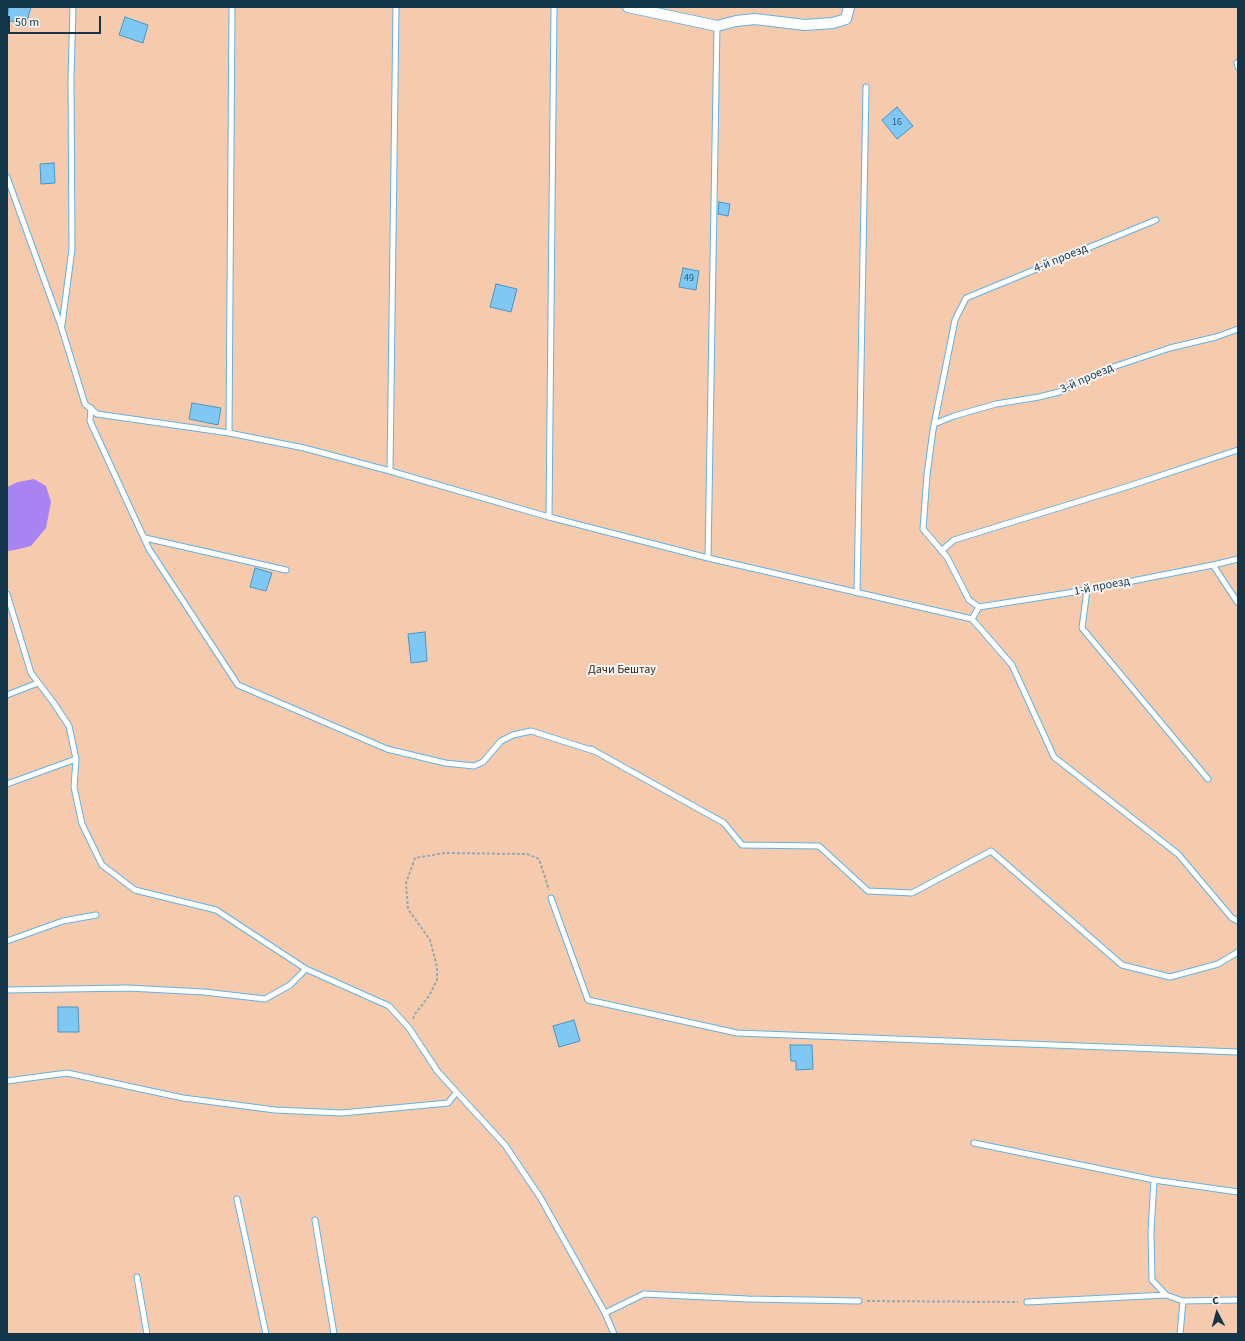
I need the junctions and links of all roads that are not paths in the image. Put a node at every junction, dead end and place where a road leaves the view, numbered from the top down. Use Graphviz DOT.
graph roads {
  1 [pos="73,7"];
  2 [pos="232,7"];
  3 [pos="396,7"];
  4 [pos="554,7"];
  5 [pos="628,7"];
  6 [pos="849,7"];
  7 [pos="717,26"];
  8 [pos="1238,62"];
  9 [pos="1238,67"];
  10 [pos="866,87"];
  11 [pos="7,177"];
  12 [pos="1156,220"];
  13 [pos="62,326"];
  14 [pos="1238,329"];
  15 [pos="91,408"];
  16 [pos="934,424"];
  17 [pos="229,433"];
  18 [pos="1238,450"];
  19 [pos="390,471"];
  20 [pos="549,517"];
  21 [pos="144,538"];
  22 [pos="941,551"];
  23 [pos="708,558"];
  24 [pos="1238,559"];
  25 [pos="1213,565"];
  26 [pos="286,570"];
  27 [pos="1087,590"];
  28 [pos="857,593"];
  29 [pos="7,594"];
  30 [pos="1238,603"];
  31 [pos="979,607"];
  32 [pos="972,619"];
  33 [pos="38,683"];
  34 [pos="7,695"];
  35 [pos="76,759"];
  36 [pos="1208,779"];
  37 [pos="7,784"];
  38 [pos="551,898"];
  39 [pos="96,915"];
  40 [pos="1238,921"];
  41 [pos="7,941"];
  42 [pos="1238,952"];
  43 [pos="306,970"];
  44 [pos="7,990"];
  45 [pos="1238,1052"];
  46 [pos="7,1082"];
  47 [pos="456,1093"];
  48 [pos="974,1143"];
  49 [pos="1154,1180"];
  50 [pos="1238,1192"];
  51 [pos="237,1199"];
  52 [pos="315,1220"];
  53 [pos="137,1277"];
  54 [pos="1166,1295"];
  55 [pos="1238,1300"];
  56 [pos="860,1301"];
  57 [pos="1183,1301"];
  58 [pos="1026,1302"];
  59 [pos="605,1313"];
  60 [pos="147,1334"];
  61 [pos="266,1334"];
  62 [pos="334,1334"];
  63 [pos="614,1334"];
  64 [pos="1180,1334"];
  1 -- 13 [label="lane"];
  2 -- 17 [label="lane"];
  3 -- 19 [label="lane"];
  4 -- 20 [label="lane"];
  5 -- 7 [label="street"];
  6 -- 7 [label="street"];
  7 -- 23 [label="lane"];
  8 -- 9 [label="lane"];
  10 -- 28 [label="lane"];
  11 -- 13 [label="lane"];
  12 -- 16 [label="lane, 4-й проезд"];
  13 -- 15 [label="lane"];
  14 -- 16 [label="lane, 3-й проезд"];
  15 -- 17 [label="lane"];
  15 -- 21 [label="lane"];
  16 -- 22 [label="lane"];
  17 -- 19 [label="lane"];
  18 -- 22 [label="lane"];
  19 -- 20 [label="lane"];
  20 -- 23 [label="lane"];
  21 -- 26 [label="lane"];
  21 -- 42 [label="lane"];
  22 -- 31 [label="lane"];
  23 -- 28 [label="lane"];
  24 -- 25 [label="lane, 1-й проезд"];
  25 -- 27 [label="lane, 1-й проезд"];
  25 -- 30 [label="lane"];
  27 -- 31 [label="lane, 1-й проезд"];
  27 -- 36 [label="lane"];
  28 -- 32 [label="lane"];
  29 -- 33 [label="lane"];
  31 -- 32 [label="lane"];
  32 -- 40 [label="lane"];
  33 -- 34 [label="lane"];
  33 -- 35 [label="lane"];
  35 -- 37 [label="lane"];
  35 -- 43 [label="lane"];
  38 -- 45 [label="lane"];
  39 -- 41 [label="lane"];
  43 -- 44 [label="lane"];
  43 -- 47 [label="lane"];
  46 -- 47 [label="lane"];
  47 -- 59 [label="lane"];
  48 -- 49 [label="lane"];
  49 -- 50 [label="lane"];
  49 -- 54 [label="lane"];
  51 -- 61 [label="lane"];
  52 -- 62 [label="lane"];
  53 -- 60 [label="lane"];
  54 -- 57 [label="lane"];
  54 -- 58 [label="lane"];
  55 -- 57 [label="lane"];
  56 -- 59 [label="lane"];
  57 -- 64 [label="lane"];
  59 -- 63 [label="lane"];
}
